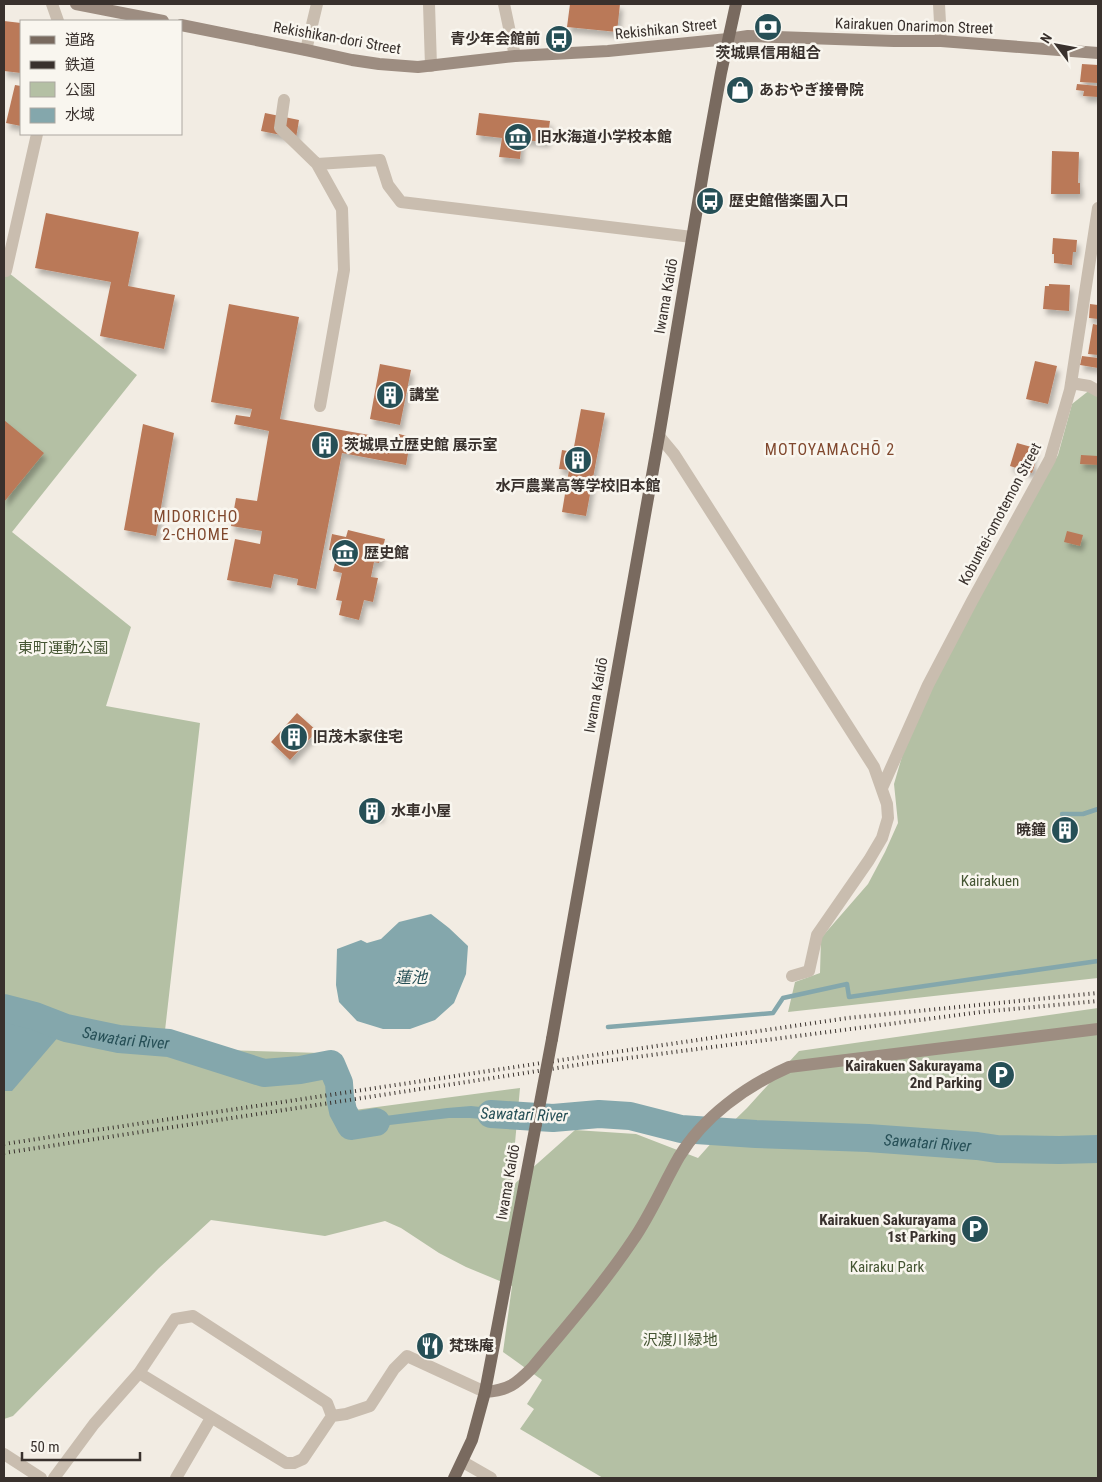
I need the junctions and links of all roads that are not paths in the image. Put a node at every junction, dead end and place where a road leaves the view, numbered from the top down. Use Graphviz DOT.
graph roads {
  1 [pos="52,4"];
  2 [pos="76,4"];
  3 [pos="318,4"];
  4 [pos="429,4"];
  5 [pos="504,4"];
  6 [pos="736,4"];
  7 [pos="939,4"];
  8 [pos="118,8"];
  9 [pos="58,20"];
  10 [pos="160,20"];
  11 [pos="182,25"];
  12 [pos="728,39"];
  13 [pos="941,41"];
  14 [pos="306,50"];
  15 [pos="1098,53"];
  16 [pos="515,56"];
  17 [pos="431,66"];
  18 [pos="284,100"];
  19 [pos="37,135"];
  20 [pos="316,164"];
  21 [pos="1098,208"];
  22 [pos="692,237"];
  23 [pos="6,271"];
  24 [pos="1071,383"];
  25 [pos="1098,391"];
  26 [pos="320,406"];
  27 [pos="659,436"];
  28 [pos="882,788"];
  29 [pos="792,976"];
  30 [pos="1098,1029"];
  31 [pos="140,1373"];
  32 [pos="485,1392"];
  33 [pos="332,1416"];
  34 [pos="211,1418"];
  35 [pos="4,1454"];
  36 [pos="463,1462"];
  37 [pos="41,1478"];
  38 [pos="54,1478"];
  39 [pos="176,1478"];
  40 [pos="454,1478"];
  41 [pos="491,1478"];
  1 -- 9 [label="street"];
  2 -- 8 [label="street"];
  3 -- 14 [label="street"];
  4 -- 17 [label="street"];
  5 -- 16 [label="street"];
  6 -- 12 [label="main road, Iwama Kaidō"];
  7 -- 13 [label="street"];
  8 -- 10 [label="street"];
  11 -- 14 [label="street, Rekishikan-dori Street"];
  12 -- 13 [label="street, Kairakuen Onarimon Street"];
  12 -- 16 [label="street, Rekishikan Street"];
  12 -- 22 [label="main road, Iwama Kaidō"];
  13 -- 15 [label="street, Kairakuen Onarimon Street"];
  14 -- 17 [label="street, Rekishikan-dori Street"];
  16 -- 17 [label="street, Rekishikan-dori Street"];
  18 -- 20 [label="street"];
  19 -- 23 [label="street"];
  20 -- 22 [label="street"];
  20 -- 26 [label="street"];
  21 -- 24 [label="street, Kobuntei-omotemon Street"];
  22 -- 27 [label="main road, Iwama Kaidō"];
  24 -- 25 [label="street"];
  24 -- 28 [label="street, Kobuntei-omotemon Street"];
  27 -- 28 [label="street"];
  27 -- 32 [label="main road, Iwama Kaidō, bridge"];
  28 -- 29 [label="street"];
  30 -- 32 [label="street"];
  31 -- 33 [label="street"];
  31 -- 34 [label="street"];
  31 -- 38 [label="street"];
  32 -- 33 [label="street"];
  32 -- 36 [label="main road, Iwama Kaidō"];
  33 -- 34 [label="street"];
  34 -- 39 [label="street"];
  35 -- 37 [label="street"];
  36 -- 40 [label="main road, Iwama Kaidō"];
  36 -- 41 [label="street"];
}
